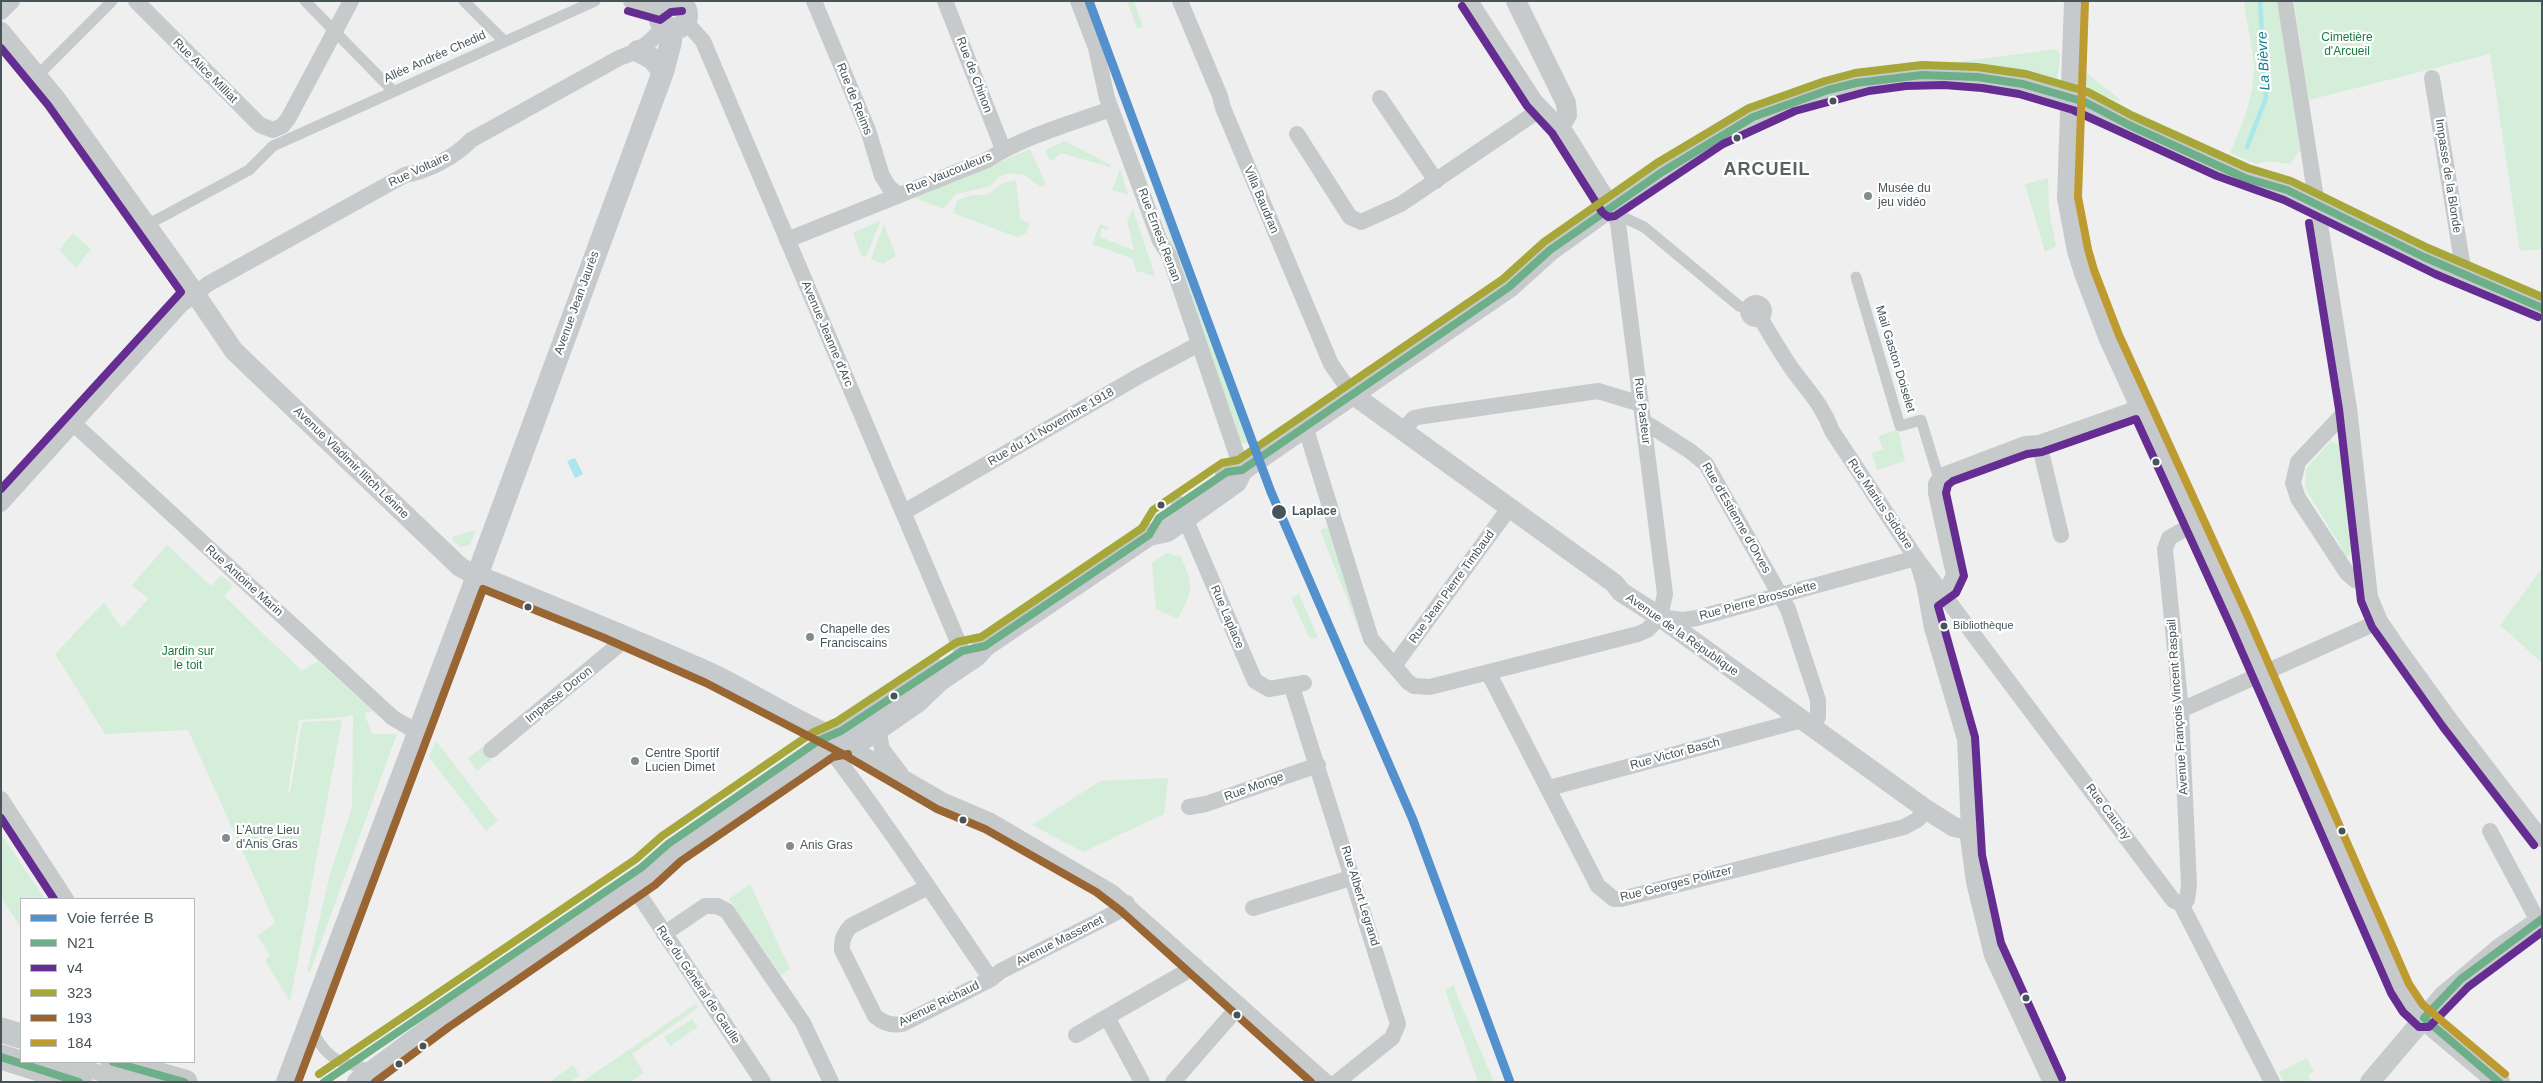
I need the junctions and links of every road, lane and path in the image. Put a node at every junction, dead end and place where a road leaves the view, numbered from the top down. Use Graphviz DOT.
graph roads {
  1 [pos="12,1"];
  2 [pos="112,1"];
  3 [pos="136,1"];
  4 [pos="305,1"];
  5 [pos="352,1"];
  6 [pos="464,1"];
  7 [pos="595,1"];
  8 [pos="631,1"];
  9 [pos="814,1"];
  10 [pos="945,1"];
  11 [pos="1078,1"];
  12 [pos="1180,1"];
  13 [pos="1470,1"];
  14 [pos="1516,1"];
  15 [pos="2075,1"];
  16 [pos="2286,1"];
  17 [pos="1,12"];
  18 [pos="673,15"];
  19 [pos="1,32"];
  20 [pos="335,32"];
  21 [pos="504,41"];
  22 [pos="638,51"];
  23 [pos="663,72"];
  24 [pos="37,76"];
  25 [pos="2432,78"];
  26 [pos="393,91"];
  27 [pos="1380,98"];
  28 [pos="1111,109"];
  29 [pos="1540,109"];
  30 [pos="1560,127"];
  31 [pos="283,134"];
  32 [pos="1297,134"];
  33 [pos="1003,149"];
  34 [pos="1436,181"];
  35 [pos="897,194"];
  36 [pos="2317,213"];
  37 [pos="1614,215"];
  38 [pos="147,225"];
  39 [pos="787,240"];
  40 [pos="2464,274"];
  41 [pos="1856,277"];
  42 [pos="195,294"];
  43 [pos="2542,308"];
  44 [pos="1754,314"];
  45 [pos="1199,344"];
  46 [pos="1352,394"];
  47 [pos="1641,404"];
  48 [pos="2141,407"];
  49 [pos="2349,408"];
  50 [pos="1643,421"];
  51 [pos="74,424"];
  52 [pos="1305,426"];
  53 [pos="1403,430"];
  54 [pos="2039,443"];
  55 [pos="1242,470"];
  56 [pos="1939,479"];
  57 [pos="1,504"];
  58 [pos="1510,507"];
  59 [pos="1182,511"];
  60 [pos="904,512"];
  61 [pos="2194,524"];
  62 [pos="2060,535"];
  63 [pos="1916,558"];
  64 [pos="477,576"];
  65 [pos="2368,584"];
  66 [pos="1942,591"];
  67 [pos="1780,595"];
  68 [pos="1927,602"];
  69 [pos="1660,617"];
  70 [pos="2380,621"];
  71 [pos="627,638"];
  72 [pos="985,646"];
  73 [pos="962,652"];
  74 [pos="1394,666"];
  75 [pos="1488,672"];
  76 [pos="2263,674"];
  77 [pos="1298,685"];
  78 [pos="920,688"];
  79 [pos="2181,710"];
  80 [pos="1808,723"];
  81 [pos="878,730"];
  82 [pos="418,733"];
  83 [pos="835,743"];
  84 [pos="491,750"];
  85 [pos="1318,764"];
  86 [pos="905,780"];
  87 [pos="1549,788"];
  88 [pos="1,799"];
  89 [pos="1189,807"];
  90 [pos="1927,810"];
  91 [pos="1970,830"];
  92 [pos="2490,830"];
  93 [pos="2542,839"];
  94 [pos="1354,877"];
  95 [pos="928,887"];
  96 [pos="634,888"];
  97 [pos="65,898"];
  98 [pos="1128,903"];
  99 [pos="2181,904"];
  100 [pos="1253,908"];
  101 [pos="2540,920"];
  102 [pos="664,934"];
  103 [pos="1196,966"];
  104 [pos="991,979"];
  105 [pos="1240,1005"];
  106 [pos="1107,1017"];
  107 [pos="2424,1018"];
  108 [pos="309,1023"];
  109 [pos="1,1030"];
  110 [pos="1076,1035"];
  111 [pos="20,1036"];
  112 [pos="1,1056"];
  113 [pos="20,1062"];
  114 [pos="22,1063"];
  115 [pos="116,1063"];
  116 [pos="47,1071"];
  117 [pos="362,1072"];
  118 [pos="139,1074"];
  119 [pos="80,1082"];
  120 [pos="185,1082"];
  121 [pos="287,1082"];
  122 [pos="764,1082"];
  123 [pos="831,1082"];
  124 [pos="1142,1082"];
  125 [pos="1173,1082"];
  126 [pos="1326,1082"];
  127 [pos="1337,1082"];
  128 [pos="2054,1082"];
  129 [pos="2272,1082"];
  130 [pos="2370,1082"];
  131 [pos="2499,1082"];
  1 -- 17 [label="street"];
  2 -- 24 [label="street"];
  3 -- 31 [label="street, Rue Alice Milliat"];
  4 -- 20 [label="street"];
  5 -- 20 [label="street"];
  6 -- 21 [label="street"];
  7 -- 21 [label="street, Allée Andrée Chedid"];
  8 -- 18 [label="street"];
  9 -- 35 [label="street, Rue de Reims"];
  10 -- 33 [label="street, Rue de Chinon"];
  11 -- 28 [label="street, Rue Ernest Renan"];
  12 -- 46 [label="street, Villa Baudran"];
  13 -- 29 [label="street"];
  14 -- 30 [label="street"];
  15 -- 48 [label="main road"];
  16 -- 36 [label="street"];
  18 -- 22 [label="street, Rue Voltaire"];
  18 -- 23 [label="main road, Avenue Jean Jaurès"];
  18 -- 39 [label="street, Avenue Jeanne d'Arc"];
  19 -- 24 [label="street, Avenue Vladimir Ilitch Lénine"];
  20 -- 26 [label="street"];
  20 -- 31 [label="street"];
  21 -- 26 [label="street, Allée Andrée Chedid"];
  22 -- 23 [label="main road"];
  22 -- 42 [label="street, Rue Voltaire"];
  23 -- 64 [label="main road, Avenue Jean Jaurès"];
  24 -- 38 [label="street, Avenue Vladimir Ilitch Lénine"];
  25 -- 40 [label="street, Impasse de la Blonde"];
  26 -- 31 [label="street, Allée Andrée Chedid"];
  27 -- 34 [label="street"];
  28 -- 33 [label="street, Rue Vaucouleurs"];
  28 -- 45 [label="street, Rue Ernest Renan"];
  29 -- 30 [label="street"];
  29 -- 34 [label="street"];
  30 -- 37 [label="street"];
  31 -- 38 [label="street, Allée Andrée Chedid"];
  32 -- 34 [label="street"];
  33 -- 35 [label="street, Rue Vaucouleurs"];
  35 -- 39 [label="street, Rue Vaucouleurs"];
  36 -- 37 [label="main road, bridge"];
  36 -- 40 [label="main road"];
  36 -- 49 [label="street"];
  37 -- 44 [label="street, Rue Marius Sidobre"];
  37 -- 46 [label="main road"];
  37 -- 47 [label="street, Rue Pasteur"];
  38 -- 42 [label="street, Avenue Vladimir Ilitch Lénine"];
  39 -- 60 [label="street, Avenue Jeanne d'Arc"];
  40 -- 43 [label="main road"];
  41 -- 56 [label="street, Mail Gaston Doiselet"];
  42 -- 51 [label="street, Rue Voltaire"];
  42 -- 64 [label="street, Avenue Vladimir Ilitch Lénine"];
  44 -- 63 [label="street, Rue Marius Sidobre"];
  45 -- 55 [label="street, Rue Ernest Renan"];
  45 -- 60 [label="street, Rue du 11 Novembre 1918"];
  46 -- 52 [label="main road"];
  46 -- 53 [label="street, Avenue de la République"];
  47 -- 50 [label="street, Rue Pasteur"];
  47 -- 53 [label="street"];
  48 -- 54 [label="street"];
  48 -- 61 [label="main road"];
  49 -- 65 [label="street"];
  49 -- 65 [label="street"];
  50 -- 67 [label="street, Rue d'Estienne d'Orves"];
  50 -- 69 [label="street, Rue Pasteur"];
  51 -- 57 [label="street, Rue Voltaire"];
  51 -- 82 [label="street, Rue Antoine Marin"];
  52 -- 55 [label="main road"];
  52 -- 74 [label="street"];
  53 -- 58 [label="street, Avenue de la République"];
  54 -- 56 [label="street"];
  54 -- 62 [label="street"];
  55 -- 59 [label="main road"];
  56 -- 66 [label="street"];
  58 -- 69 [label="street, Avenue de la République"];
  58 -- 74 [label="street, Rue Jean Pierre Timbaud"];
  59 -- 72 [label="main road"];
  59 -- 77 [label="street, Rue Laplace"];
  60 -- 73 [label="street, Avenue Jeanne d'Arc"];
  61 -- 76 [label="main road"];
  61 -- 79 [label="street, Avenue François Vincent Raspail"];
  63 -- 66 [label="street, Rue Cauchy"];
  63 -- 67 [label="street, Rue Pierre Brossolette"];
  63 -- 68 [label="street, Rue Marius Sidobre"];
  64 -- 71 [label="main road, Avenue Vladimir Ilitch Lénine"];
  64 -- 82 [label="main road, Avenue Jean Jaurès"];
  65 -- 70 [label="street"];
  66 -- 68 [label="street"];
  66 -- 99 [label="street, Rue Cauchy"];
  67 -- 69 [label="street, Rue Pierre Brossolette"];
  67 -- 80 [label="street, Rue d'Estienne d'Orves"];
  68 -- 91 [label="street, Rue Marius Sidobre"];
  69 -- 75 [label="street"];
  69 -- 80 [label="street, Avenue de la République"];
  70 -- 76 [label="street"];
  70 -- 93 [label="street"];
  71 -- 83 [label="main road, Avenue Vladimir Ilitch Lénine"];
  71 -- 84 [label="street, Impasse Doron"];
  72 -- 73 [label="main road"];
  72 -- 78 [label="main road"];
  73 -- 78 [label="main road"];
  74 -- 75 [label="street"];
  75 -- 87 [label="street, Rue Georges Politzer"];
  76 -- 79 [label="street"];
  76 -- 107 [label="main road"];
  77 -- 85 [label="street, Rue Albert Legrand"];
  78 -- 81 [label="main road"];
  78 -- 83 [label="main road"];
  79 -- 99 [label="street, Avenue François Vincent Raspail"];
  80 -- 87 [label="street, Rue Victor Basch"];
  80 -- 90 [label="street, Avenue de la République"];
  81 -- 83 [label="main road"];
  81 -- 86 [label="street"];
  82 -- 108 [label="main road, Avenue Jean Jaurès"];
  83 -- 86 [label="street"];
  83 -- 95 [label="street, Avenue Richaud"];
  83 -- 96 [label="main road"];
  85 -- 89 [label="street, Rue Monge"];
  85 -- 94 [label="street, Rue Albert Legrand"];
  86 -- 98 [label="street"];
  87 -- 90 [label="street, Rue Georges Politzer"];
  88 -- 97 [label="street"];
  90 -- 91 [label="street, Avenue de la République"];
  91 -- 128 [label="street, Rue Marius Sidobre"];
  92 -- 101 [label="street"];
  94 -- 100 [label="street"];
  94 -- 127 [label="street, Rue Albert Legrand"];
  95 -- 104 [label="street, Avenue Richaud"];
  95 -- 104 [label="street, Avenue Richaud"];
  96 -- 102 [label="street, Rue du Général de Gaulle"];
  96 -- 117 [label="main road"];
  98 -- 103 [label="street"];
  98 -- 104 [label="street, Avenue Massenet"];
  99 -- 129 [label="street, Rue Cauchy"];
  101 -- 107 [label="street"];
  102 -- 122 [label="street, Rue du Général de Gaulle"];
  102 -- 123 [label="street"];
  103 -- 105 [label="street"];
  103 -- 106 [label="street"];
  105 -- 125 [label="street"];
  105 -- 126 [label="street"];
  106 -- 110 [label="street"];
  106 -- 124 [label="street"];
  107 -- 130 [label="street"];
  107 -- 131 [label="main road"];
  108 -- 117 [label="street"];
  108 -- 121 [label="main road, Avenue Jean Jaurès"];
  109 -- 111 [label="main road"];
  112 -- 113 [label="main road"];
  114 -- 116 [label="main road"];
  115 -- 118 [label="main road"];
  116 -- 118 [label="street"];
  116 -- 119 [label="main road"];
  118 -- 120 [label="main road"];
}
